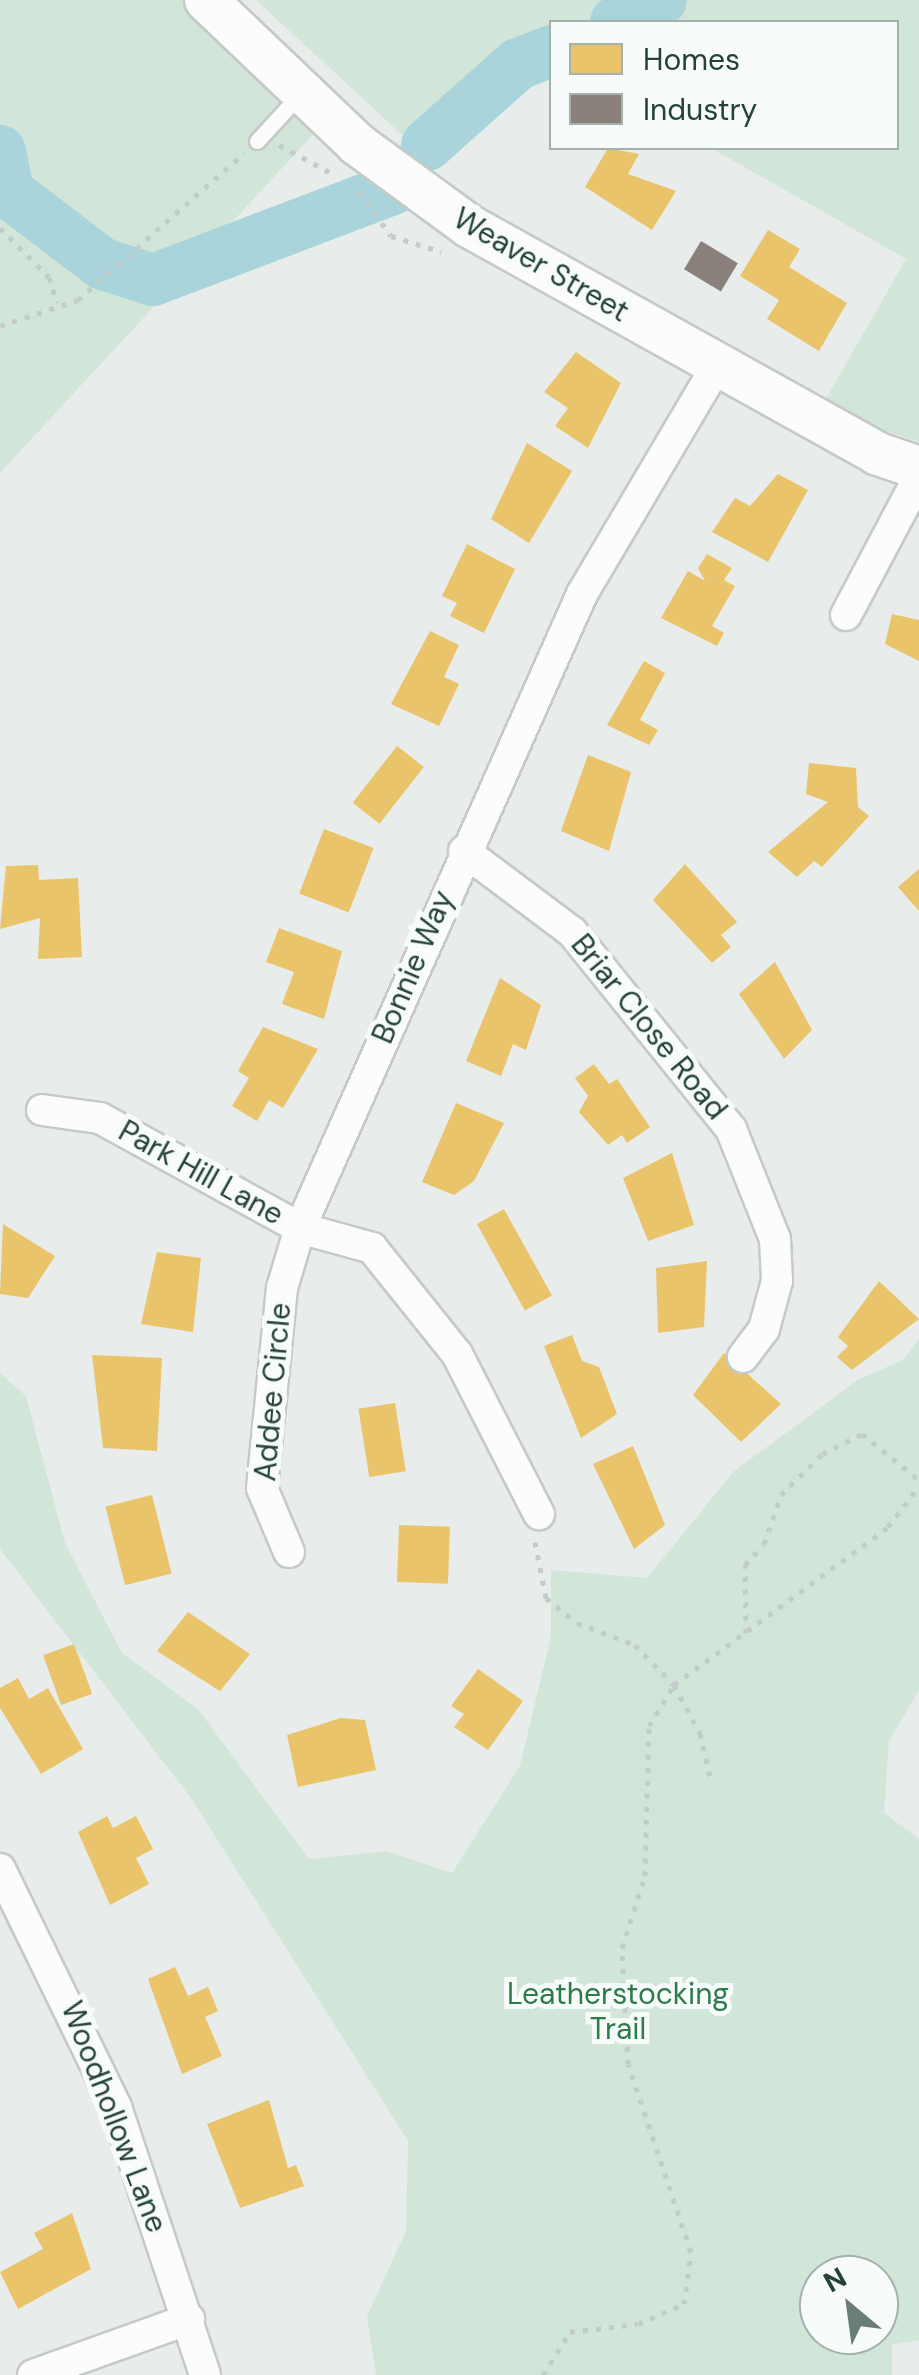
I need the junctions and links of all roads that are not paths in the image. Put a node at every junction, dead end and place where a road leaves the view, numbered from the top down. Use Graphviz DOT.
graph roads {
  1 [pos="206,0"];
  2 [pos="301,93"];
  3 [pos="257,141"];
  4 [pos="717,366"];
  5 [pos="919,468"];
  6 [pos="919,477"];
  7 [pos="846,615"];
  8 [pos="464,852"];
  9 [pos="42,1110"];
  10 [pos="300,1228"];
  11 [pos="743,1357"];
  12 [pos="537,1525"];
  13 [pos="289,1552"];
  14 [pos="0,1870"];
  15 [pos="189,2319"];
  16 [pos="34,2375"];
  17 [pos="205,2375"];
  1 -- 2 [label="main road, Weaver Street"];
  2 -- 3 [label="lane"];
  2 -- 4 [label="main road, Weaver Street"];
  4 -- 5 [label="main road, Weaver Street"];
  4 -- 8 [label="street, Bonnie Way"];
  6 -- 7 [label="street"];
  8 -- 10 [label="street, Bonnie Way"];
  8 -- 11 [label="street, Briar Close Road"];
  9 -- 10 [label="street, Park Hill Lane"];
  10 -- 12 [label="street"];
  10 -- 13 [label="street, Addee Circle"];
  14 -- 15 [label="street, Woodhollow Lane"];
  15 -- 16 [label="street"];
  15 -- 17 [label="street, Woodhollow Lane"];
}
